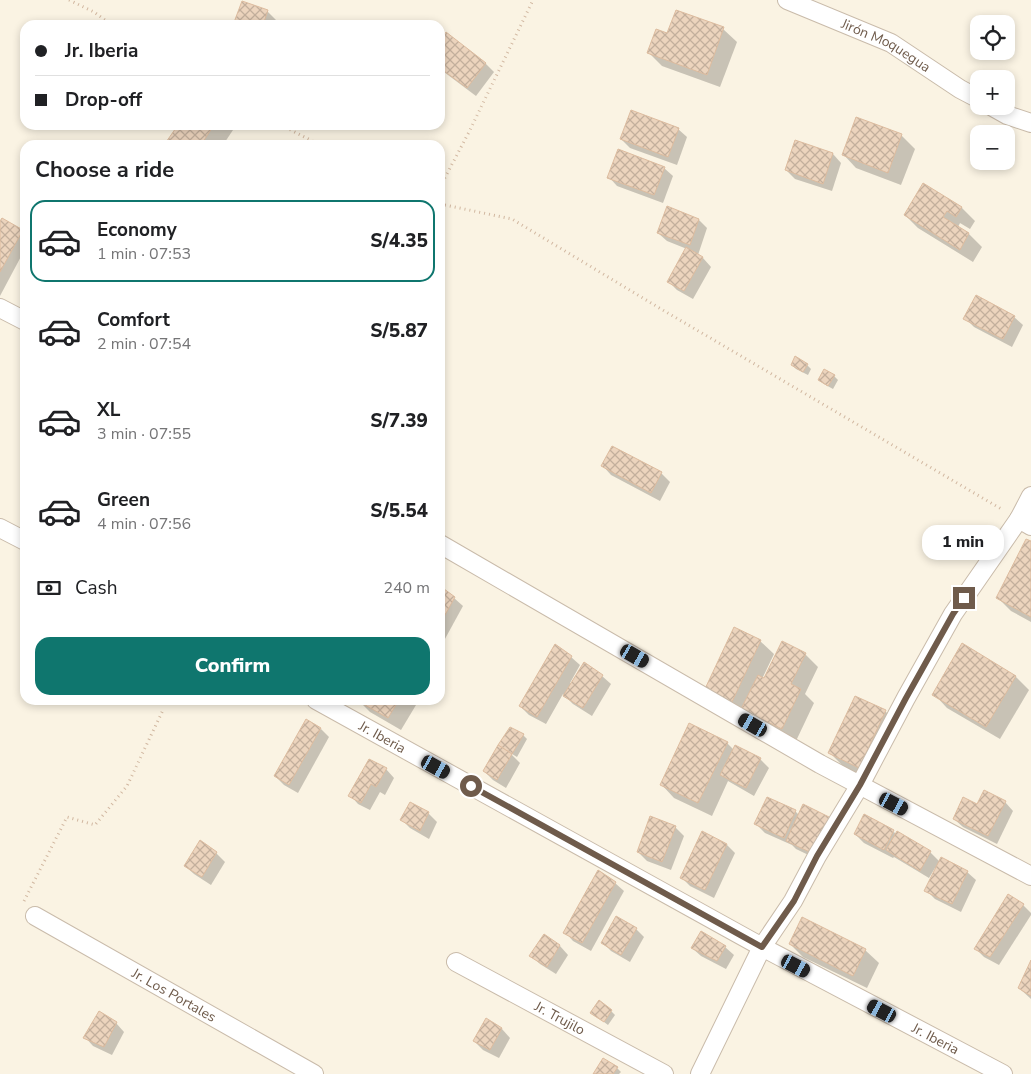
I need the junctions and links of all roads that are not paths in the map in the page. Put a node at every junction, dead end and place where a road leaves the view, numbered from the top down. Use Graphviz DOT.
graph roads {
  1 [pos="787,0"];
  2 [pos="970,94"];
  3 [pos="1007,115"];
  4 [pos="1031,123"];
  5 [pos="0,308"];
  6 [pos="20,318"];
  7 [pos="1031,496"];
  8 [pos="1025,522"];
  9 [pos="0,528"];
  10 [pos="20,538"];
  11 [pos="445,547"];
  12 [pos="325,705"];
  13 [pos="860,785"];
  14 [pos="1031,876"];
  15 [pos="35,916"];
  16 [pos="762,947"];
  17 [pos="456,962"];
  18 [pos="314,1074"];
  19 [pos="664,1074"];
  20 [pos="700,1074"];
  21 [pos="1003,1074"];
  1 -- 2 [label="street, Jirón Moquegua"];
  3 -- 4 [label="street"];
  5 -- 6 [label="street"];
  7 -- 8 [label="street"];
  8 -- 13 [label="street"];
  9 -- 10 [label="street"];
  11 -- 13 [label="street"];
  12 -- 16 [label="street, Jr. Iberia"];
  13 -- 14 [label="street"];
  13 -- 16 [label="street"];
  15 -- 18 [label="street, Jr. Los Portales"];
  16 -- 20 [label="street"];
  16 -- 21 [label="street, Jr. Iberia"];
  17 -- 19 [label="street, Jr. Trujilo"];
}
